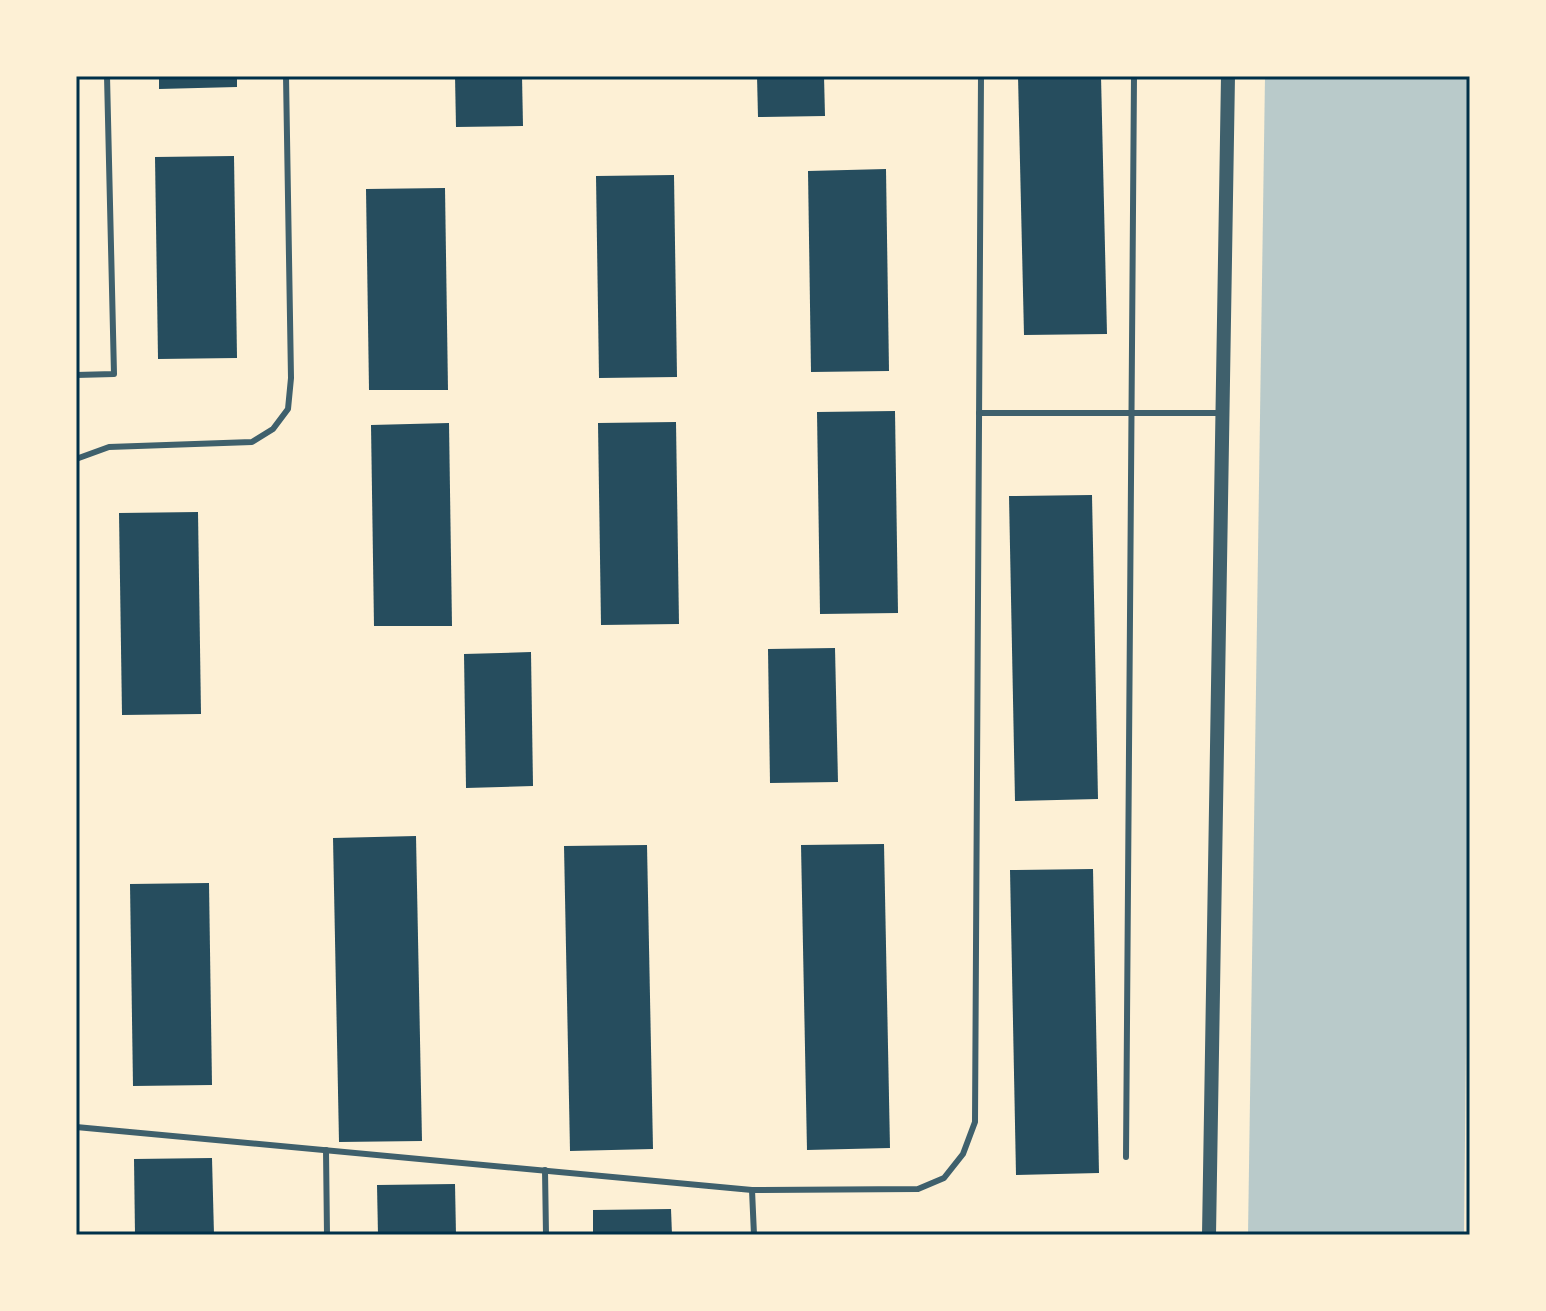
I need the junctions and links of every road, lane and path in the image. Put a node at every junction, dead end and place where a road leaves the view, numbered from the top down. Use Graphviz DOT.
graph roads {
  1 [pos="107,76"];
  2 [pos="286,76"];
  3 [pos="981,76"];
  4 [pos="1134,76"];
  5 [pos="1228,76"];
  6 [pos="76,375"];
  7 [pos="979,413"];
  8 [pos="1132,413"];
  9 [pos="1222,413"];
  10 [pos="76,459"];
  11 [pos="76,1127"];
  12 [pos="326,1150"];
  13 [pos="1126,1157"];
  14 [pos="545,1170"];
  15 [pos="752,1190"];
  16 [pos="327,1235"];
  17 [pos="546,1235"];
  18 [pos="754,1235"];
  19 [pos="1209,1235"];
  1 -- 6 [label="lane"];
  2 -- 10 [label="lane"];
  3 -- 7 [label="lane"];
  4 -- 8 [label="lane"];
  5 -- 9 [label="street"];
  7 -- 8 [label="lane"];
  7 -- 15 [label="lane"];
  8 -- 9 [label="lane"];
  8 -- 13 [label="lane"];
  9 -- 19 [label="street"];
  11 -- 12 [label="lane"];
  12 -- 14 [label="lane"];
  12 -- 16 [label="lane"];
  14 -- 15 [label="lane"];
  14 -- 17 [label="lane"];
  15 -- 18 [label="lane"];
}
